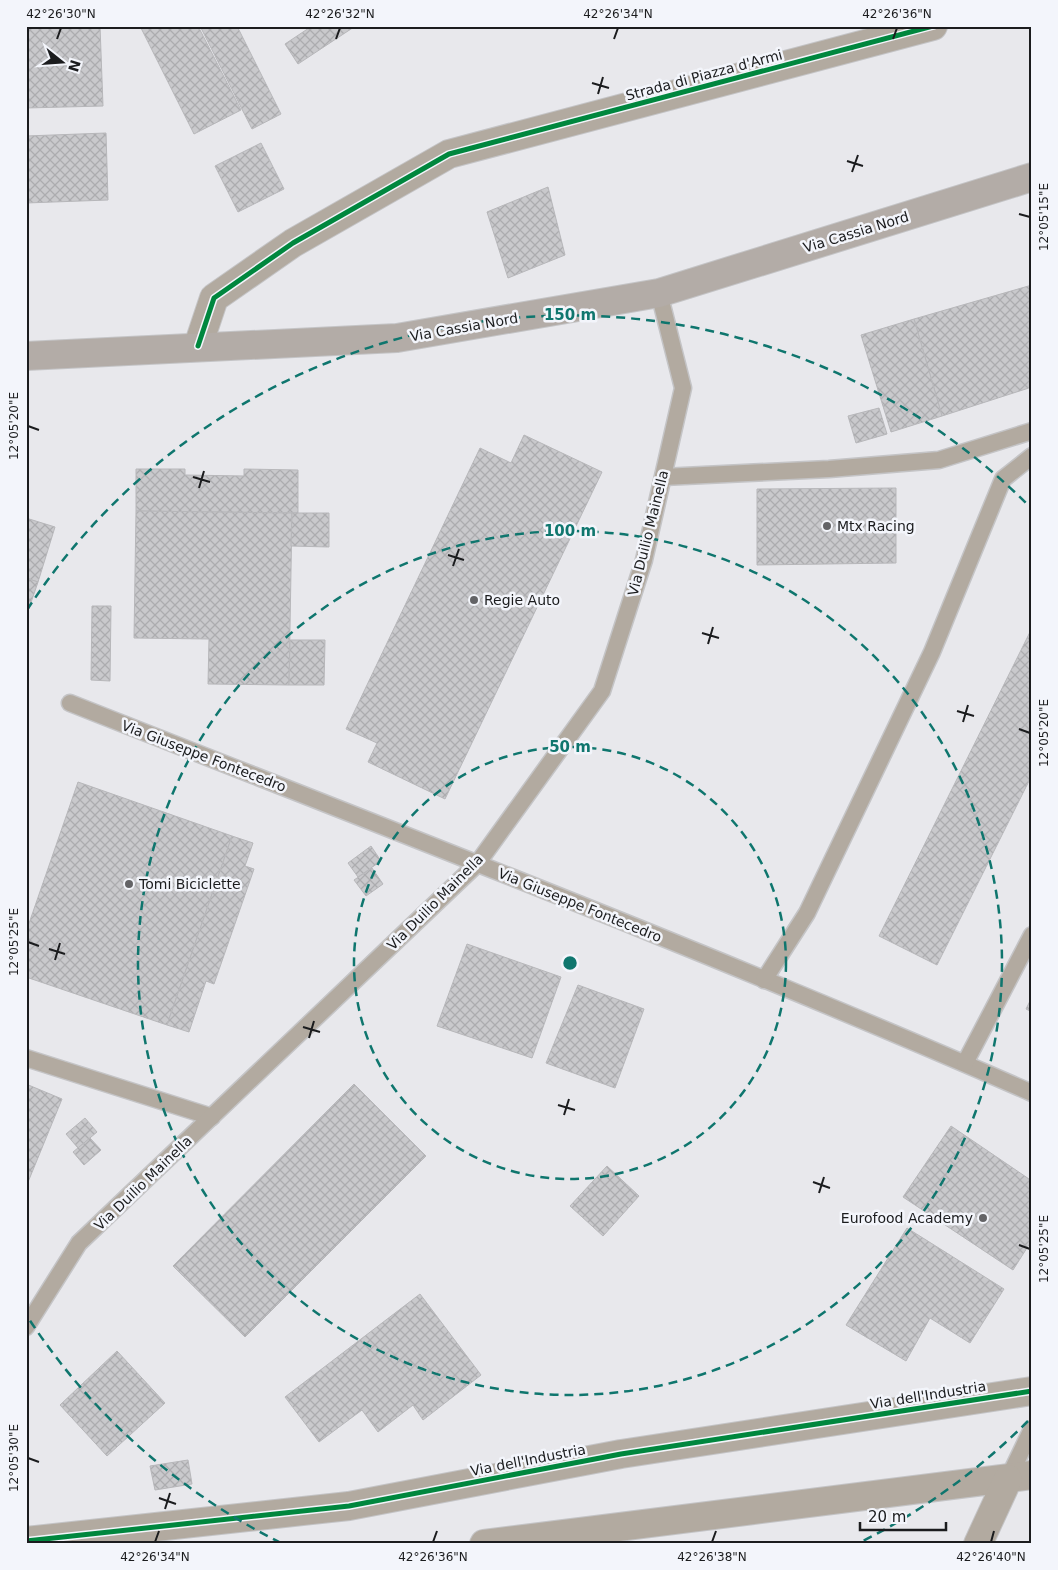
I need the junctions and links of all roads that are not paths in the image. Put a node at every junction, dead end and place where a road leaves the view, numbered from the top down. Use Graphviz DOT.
graph roads {
  1 [pos="934,26"];
  2 [pos="1032,177"];
  3 [pos="659,293"];
  4 [pos="198,346"];
  5 [pos="26,356"];
  6 [pos="1032,431"];
  7 [pos="1032,456"];
  8 [pos="663,477"];
  9 [pos="70,703"];
  10 [pos="477,864"];
  11 [pos="1032,935"];
  12 [pos="764,980"];
  13 [pos="26,1058"];
  14 [pos="965,1063"];
  15 [pos="1032,1093"];
  16 [pos="212,1117"];
  17 [pos="26,1327"];
  18 [pos="1032,1391"];
  19 [pos="1032,1429"];
  20 [pos="1020,1477"];
  21 [pos="26,1541"];
  22 [pos="484,1544"];
  23 [pos="978,1544"];
  1 -- 4 [label="street, Strada di Piazza d'Armi"];
  2 -- 3 [label="main road, Via Cassia Nord"];
  3 -- 4 [label="main road, Via Cassia Nord"];
  3 -- 8 [label="lane, Via Duilio Mainella"];
  4 -- 5 [label="main road, Via Cassia Nord"];
  6 -- 8 [label="lane"];
  7 -- 12 [label="lane"];
  8 -- 10 [label="lane, Via Duilio Mainella"];
  9 -- 10 [label="lane, Via Giuseppe Fontecedro"];
  10 -- 12 [label="lane, Via Giuseppe Fontecedro"];
  10 -- 16 [label="lane, Via Duilio Mainella"];
  11 -- 14 [label="lane"];
  12 -- 14 [label="lane, Via Giuseppe Fontecedro"];
  13 -- 16 [label="lane"];
  14 -- 15 [label="lane, Via Giuseppe Fontecedro"];
  16 -- 17 [label="lane, Via Duilio Mainella"];
  18 -- 21 [label="street, Via dell'Industria"];
  19 -- 20 [label="lane"];
  20 -- 22 [label="street"];
  20 -- 23 [label="street"];
}
